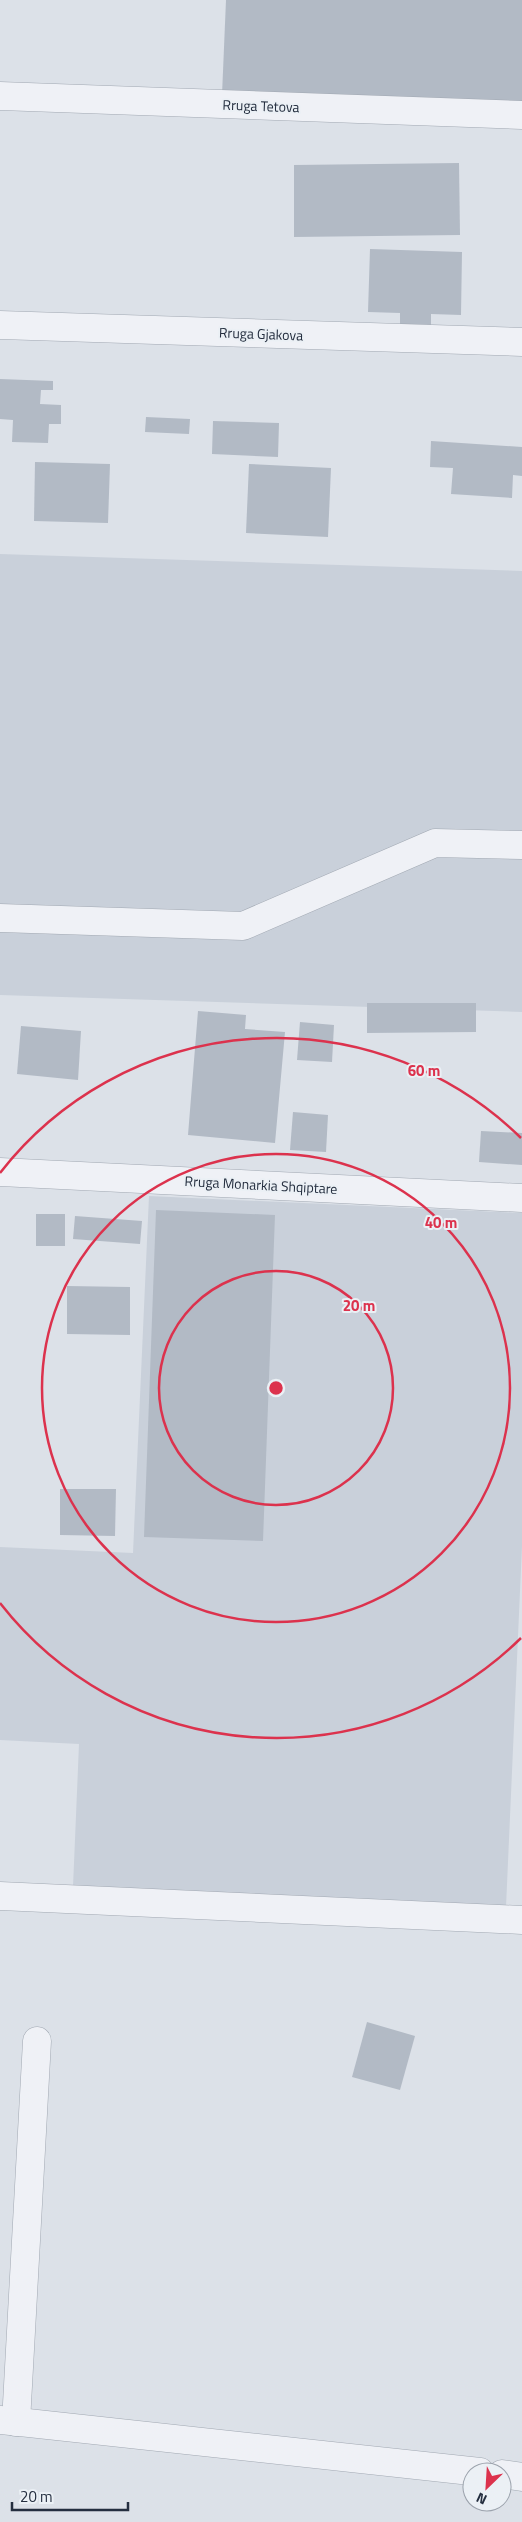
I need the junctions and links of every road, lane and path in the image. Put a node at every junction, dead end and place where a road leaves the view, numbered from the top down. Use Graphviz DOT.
graph roads {
  1 [pos="0,96"];
  2 [pos="522,115"];
  3 [pos="0,326"];
  4 [pos="522,342"];
  5 [pos="522,845"];
  6 [pos="0,918"];
  7 [pos="0,1172"];
  8 [pos="522,1198"];
  9 [pos="0,1896"];
  10 [pos="522,1920"];
  11 [pos="38,2041"];
  12 [pos="8,2421"];
  13 [pos="462,2470"];
  1 -- 2 [label="street, Rruga Tetova"];
  3 -- 4 [label="street, Rruga Gjakova"];
  5 -- 6 [label="street"];
  7 -- 8 [label="street, Rruga Monarkia Shqiptare"];
  9 -- 10 [label="street"];
  11 -- 12 [label="street"];
  12 -- 13 [label="street"];
}
